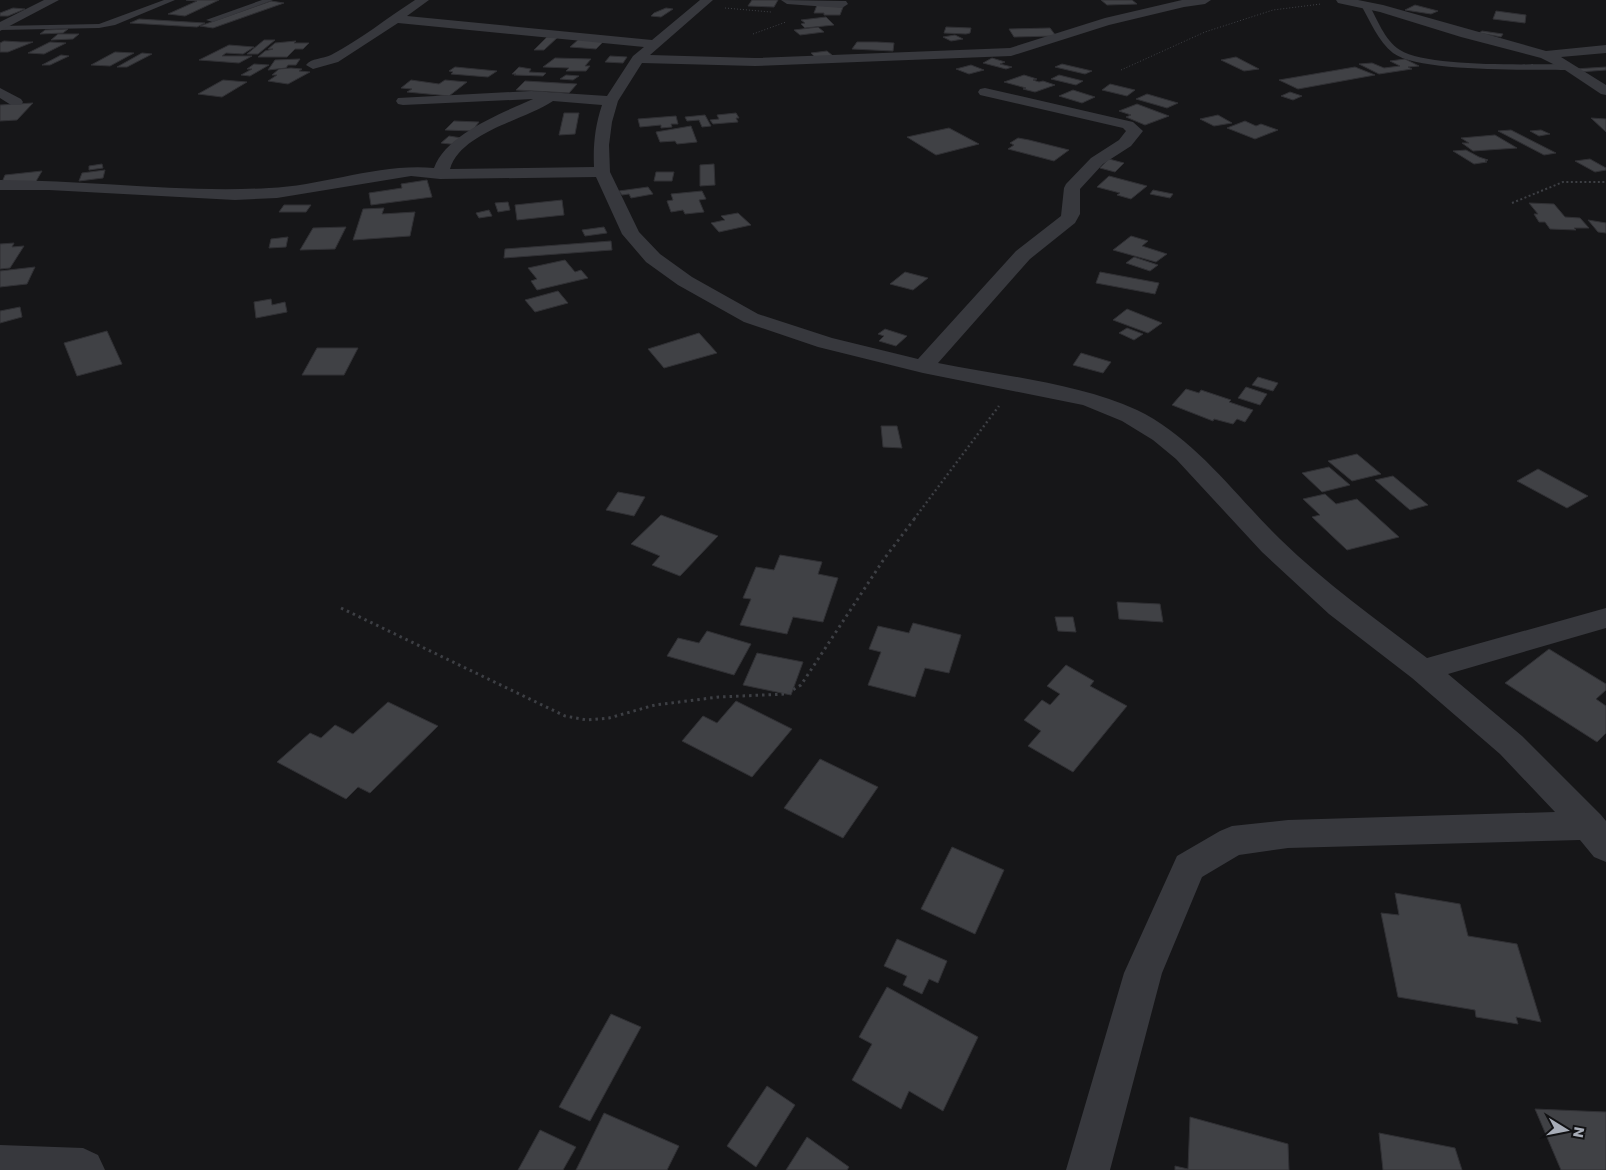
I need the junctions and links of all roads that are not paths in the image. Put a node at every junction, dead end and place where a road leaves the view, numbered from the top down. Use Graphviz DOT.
graph roads {
  1 [pos="53,0"];
  2 [pos="171,0"];
  3 [pos="269,0"];
  4 [pos="423,0"];
  5 [pos="787,0"];
  6 [pos="1205,0"];
  7 [pos="1345,1"];
  8 [pos="1400,1"];
  9 [pos="703,3"];
  10 [pos="842,4"];
  11 [pos="1155,4"];
  12 [pos="1365,5"];
  13 [pos="1383,9"];
  14 [pos="398,18"];
  15 [pos="210,20"];
  16 [pos="0,27"];
  17 [pos="1606,49"];
  18 [pos="645,52"];
  19 [pos="1546,55"];
  20 [pos="313,65"];
  21 [pos="1597,66"];
  22 [pos="1570,67"];
  23 [pos="1605,89"];
  24 [pos="0,92"];
  25 [pos="985,92"];
  26 [pos="553,97"];
  27 [pos="403,101"];
  28 [pos="611,101"];
  29 [pos="16,102"];
  30 [pos="602,172"];
  31 [pos="440,174"];
  32 [pos="0,185"];
  33 [pos="923,367"];
  34 [pos="1606,618"];
  35 [pos="1423,670"];
  36 [pos="1597,836"];
  37 [pos="0,1167"];
  38 [pos="83,1170"];
  39 [pos="1088,1170"];
  1 -- 16 [label="street"];
  2 -- 16 [label="lane"];
  3 -- 15 [label="lane"];
  4 -- 14 [label="street"];
  5 -- 10 [label="street"];
  6 -- 11 [label="street"];
  7 -- 12 [label="street"];
  8 -- 13 [label="street"];
  9 -- 18 [label="street"];
  11 -- 18 [label="street"];
  12 -- 13 [label="street"];
  12 -- 22 [label="lane"];
  13 -- 19 [label="street"];
  14 -- 18 [label="street"];
  14 -- 20 [label="street"];
  17 -- 19 [label="street"];
  18 -- 28 [label="street"];
  19 -- 22 [label="street"];
  21 -- 22 [label="street"];
  22 -- 23 [label="street"];
  24 -- 29 [label="street"];
  25 -- 33 [label="street"];
  26 -- 27 [label="street"];
  26 -- 28 [label="street"];
  26 -- 31 [label="street"];
  28 -- 30 [label="street"];
  30 -- 31 [label="street"];
  30 -- 33 [label="street"];
  31 -- 32 [label="street"];
  33 -- 35 [label="street"];
  34 -- 35 [label="street"];
  35 -- 36 [label="street"];
  36 -- 39 [label="street"];
  37 -- 38 [label="street"];
}
